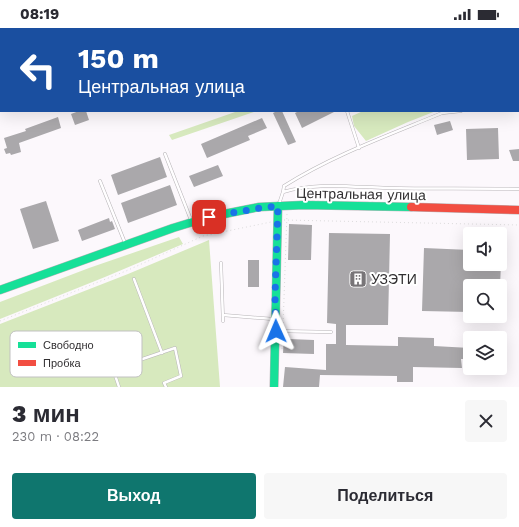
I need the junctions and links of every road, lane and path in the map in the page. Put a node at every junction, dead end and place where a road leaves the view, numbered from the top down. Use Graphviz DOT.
graph roads {
  1 [pos="348,112"];
  2 [pos="452,112"];
  3 [pos="359,148"];
  4 [pos="165,154"];
  5 [pos="100,180"];
  6 [pos="519,189"];
  7 [pos="283,192"];
  8 [pos="278,206"];
  9 [pos="287,206"];
  10 [pos="519,210"];
  11 [pos="287,220"];
  12 [pos="278,221"];
  13 [pos="192,222"];
  14 [pos="519,225"];
  15 [pos="126,245"];
  16 [pos="220,263"];
  17 [pos="134,279"];
  18 [pos="0,290"];
  19 [pos="223,315"];
  20 [pos="275,319"];
  21 [pos="0,321"];
  22 [pos="223,321"];
  23 [pos="279,331"];
  24 [pos="331,332"];
  25 [pos="162,352"];
  26 [pos="282,352"];
  27 [pos="142,359"];
  28 [pos="116,377"];
  29 [pos="119,387"];
  30 [pos="166,387"];
  31 [pos="274,387"];
  1 -- 3 [label="lane"];
  2 -- 3 [label="lane"];
  3 -- 7 [label="lane"];
  4 -- 13 [label="lane"];
  5 -- 15 [label="lane"];
  6 -- 7 [label="lane"];
  7 -- 8 [label="lane"];
  8 -- 9 [label="main road, Центральная улица"];
  8 -- 12 [label="main road"];
  8 -- 13 [label="main road, Центральная улица"];
  9 -- 10 [label="main road, Центральная улица"];
  9 -- 11 [label="path"];
  11 -- 12 [label="path"];
  11 -- 14 [label="path"];
  11 -- 23 [label="path"];
  12 -- 20 [label="main road"];
  12 -- 21 [label="path"];
  13 -- 15 [label="main road, Центральная улица"];
  15 -- 18 [label="main road, Центральная улица"];
  16 -- 19 [label="lane"];
  17 -- 25 [label="lane"];
  19 -- 20 [label="lane"];
  19 -- 22 [label="lane"];
  20 -- 23 [label="main road"];
  23 -- 24 [label="lane"];
  23 -- 26 [label="path"];
  23 -- 31 [label="main road"];
  25 -- 27 [label="lane"];
  25 -- 30 [label="lane"];
  28 -- 29 [label="lane"];
}
